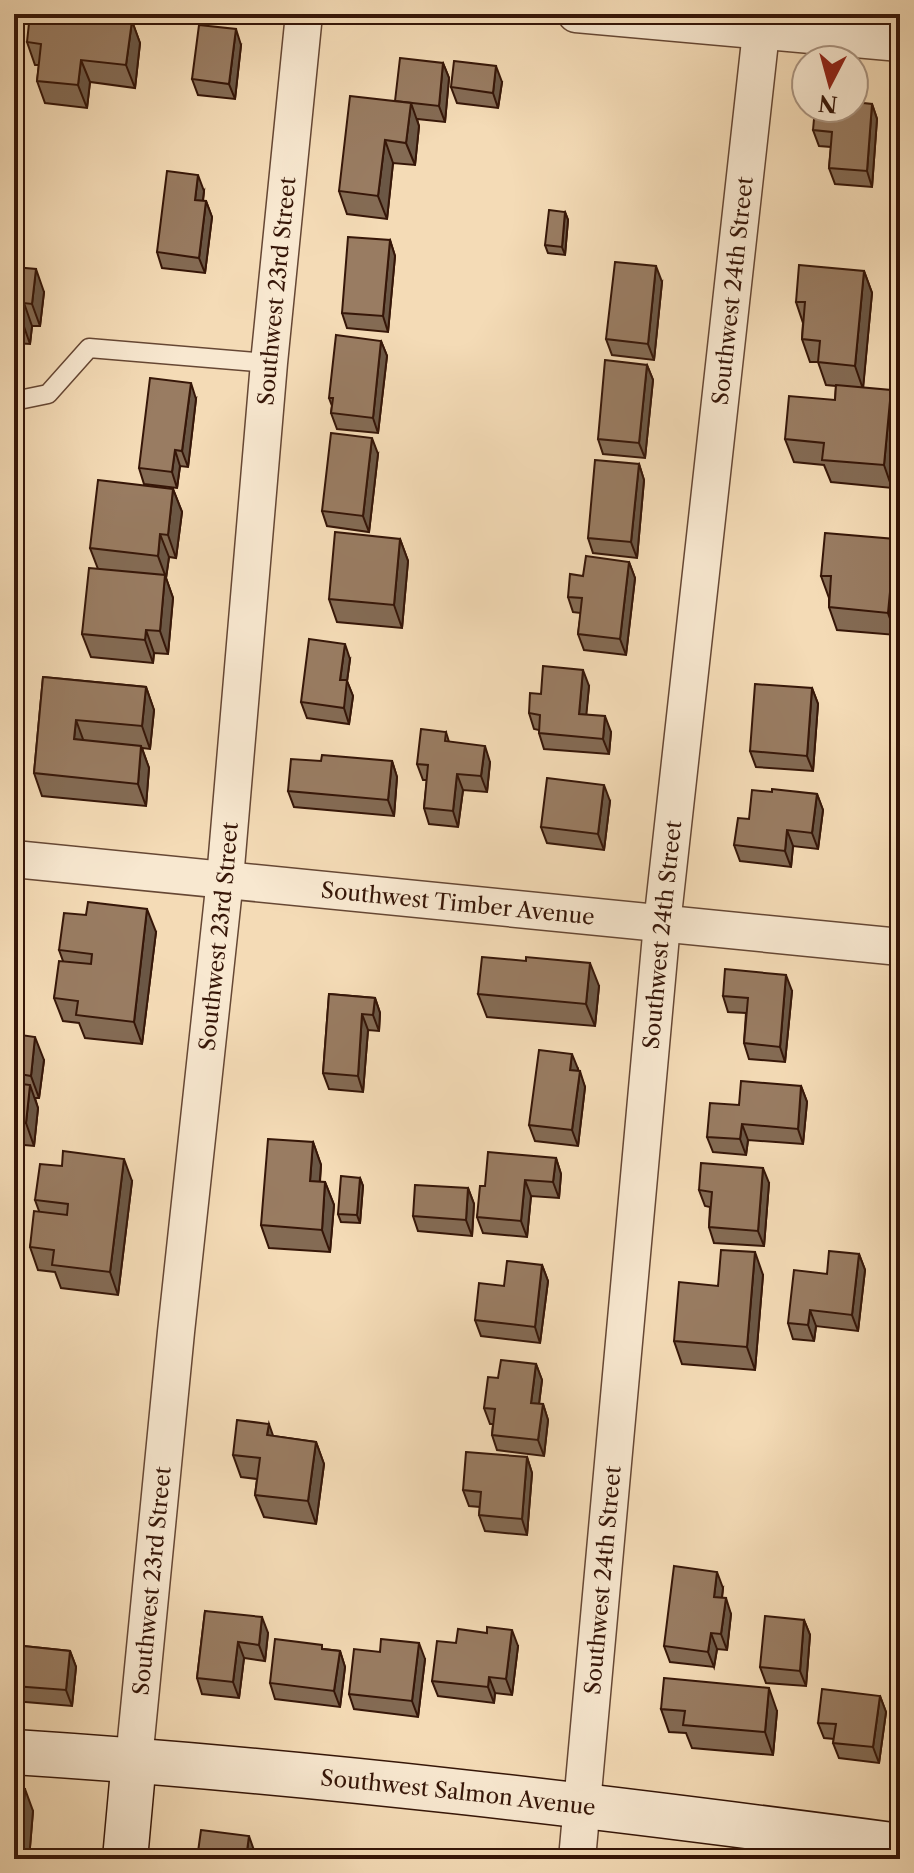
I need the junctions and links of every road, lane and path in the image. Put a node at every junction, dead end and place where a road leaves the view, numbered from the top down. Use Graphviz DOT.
graph roads {
  1 [pos="304,14"];
  2 [pos="576,14"];
  3 [pos="762,22"];
  4 [pos="900,43"];
  5 [pos="269,363"];
  6 [pos="14,401"];
  7 [pos="14,859"];
  8 [pos="225,879"];
  9 [pos="662,924"];
  10 [pos="900,947"];
  11 [pos="14,1752"];
  12 [pos="134,1760"];
  13 [pos="583,1804"];
  14 [pos="900,1846"];
  15 [pos="125,1859"];
  16 [pos="577,1859"];
  1 -- 5 [label="street, Southwest 23rd Street"];
  2 -- 3 [label="street"];
  3 -- 4 [label="street"];
  3 -- 9 [label="street, Southwest 24th Street"];
  5 -- 6 [label="lane"];
  5 -- 8 [label="street, Southwest 23rd Street"];
  7 -- 8 [label="street, Southwest Timber Avenue"];
  8 -- 9 [label="street, Southwest Timber Avenue"];
  8 -- 12 [label="street, Southwest 23rd Street"];
  9 -- 10 [label="street, Southwest Timber Avenue"];
  9 -- 13 [label="street, Southwest 24th Street"];
  11 -- 12 [label="main road, Southwest Salmon Avenue"];
  12 -- 13 [label="main road, Southwest Salmon Avenue"];
  12 -- 15 [label="main road, Southwest 23rd Street"];
  13 -- 14 [label="main road, Southwest Salmon Avenue"];
  13 -- 16 [label="street, Southwest 24th Street"];
}
